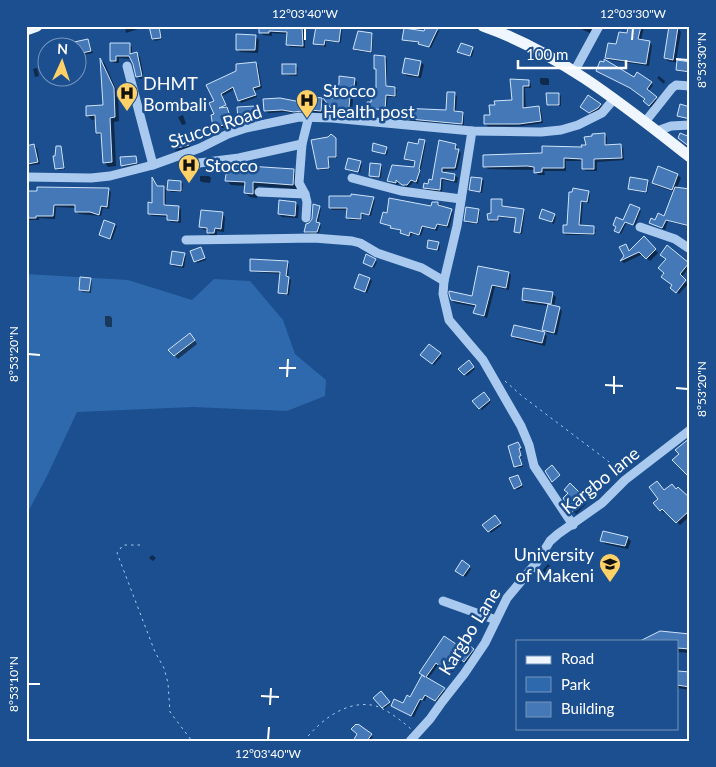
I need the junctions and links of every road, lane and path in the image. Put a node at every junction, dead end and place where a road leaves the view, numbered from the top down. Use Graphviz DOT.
graph roads {
  1 [pos="37,26"];
  2 [pos="483,26"];
  3 [pos="599,26"];
  4 [pos="26,30"];
  5 [pos="127,66"];
  6 [pos="574,72"];
  7 [pos="690,86"];
  8 [pos="614,99"];
  9 [pos="309,116"];
  10 [pos="645,122"];
  11 [pos="690,125"];
  12 [pos="472,131"];
  13 [pos="657,131"];
  14 [pos="302,144"];
  15 [pos="690,157"];
  16 [pos="153,165"];
  17 [pos="188,173"];
  18 [pos="26,177"];
  19 [pos="352,178"];
  20 [pos="259,192"];
  21 [pos="305,194"];
  22 [pos="461,199"];
  23 [pos="306,218"];
  24 [pos="640,227"];
  25 [pos="186,240"];
  26 [pos="690,249"];
  27 [pos="444,281"];
  28 [pos="502,378"];
  29 [pos="690,430"];
  30 [pos="626,480"];
  31 [pos="572,525"];
  32 [pos="140,545"];
  33 [pos="537,562"];
  34 [pos="443,601"];
  35 [pos="496,620"];
  36 [pos="413,738"];
  37 [pos="192,741"];
  38 [pos="304,741"];
  1 -- 4 [label="main road"];
  2 -- 6 [label="main road"];
  3 -- 6 [label="street"];
  5 -- 16 [label="street"];
  6 -- 8 [label="main road"];
  7 -- 10 [label="street"];
  8 -- 10 [label="main road"];
  8 -- 12 [label="street, Stucco Road"];
  9 -- 12 [label="street, Stucco Road"];
  9 -- 14 [label="street"];
  9 -- 16 [label="street, Stucco Road"];
  10 -- 13 [label="main road"];
  11 -- 13 [label="street"];
  12 -- 22 [label="street"];
  13 -- 15 [label="main road"];
  14 -- 17 [label="street"];
  14 -- 21 [label="street"];
  16 -- 18 [label="street, Stucco Road"];
  19 -- 22 [label="street"];
  20 -- 21 [label="street"];
  21 -- 23 [label="street"];
  22 -- 27 [label="street"];
  24 -- 26 [label="street"];
  25 -- 27 [label="street"];
  27 -- 31 [label="street"];
  28 -- 30 [label="path"];
  29 -- 30 [label="street, Kargbo lane"];
  30 -- 31 [label="street, Kargbo lane"];
  31 -- 33 [label="street, Kargbo lane"];
  32 -- 37 [label="path"];
  33 -- 35 [label="street, Kargbo Lane"];
  34 -- 35 [label="street"];
  35 -- 36 [label="street, Kargbo Lane"];
  36 -- 38 [label="path"];
}
